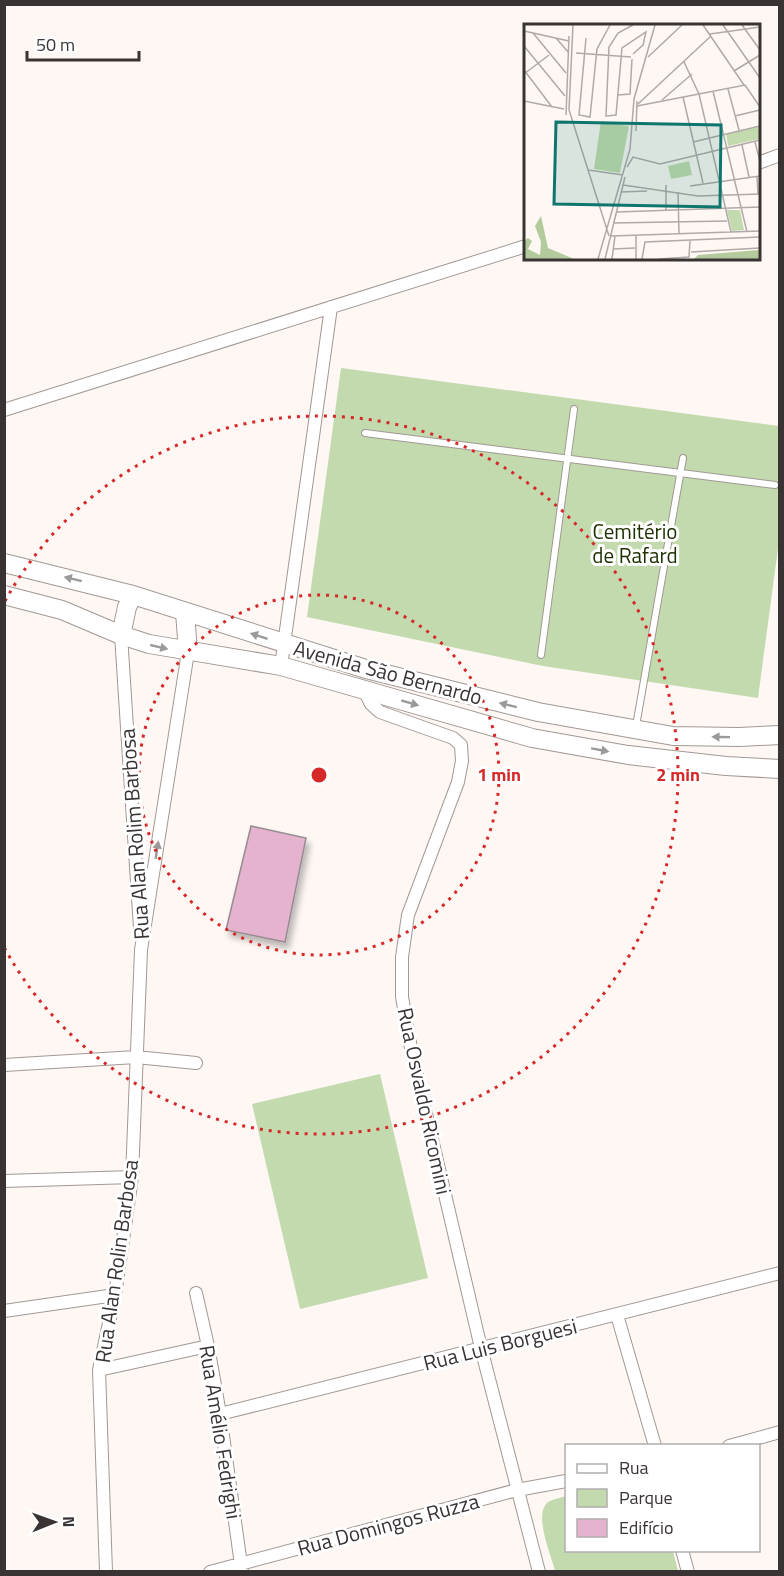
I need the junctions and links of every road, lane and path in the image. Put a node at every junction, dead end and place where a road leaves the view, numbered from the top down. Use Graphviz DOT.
graph roads {
  1 [pos="780,155"];
  2 [pos="760,163"];
  3 [pos="524,247"];
  4 [pos="331,307"];
  5 [pos="574,409"];
  6 [pos="4,410"];
  7 [pos="366,433"];
  8 [pos="683,458"];
  9 [pos="567,459"];
  10 [pos="680,473"];
  11 [pos="775,485"];
  12 [pos="4,563"];
  13 [pos="4,595"];
  14 [pos="133,595"];
  15 [pos="185,612"];
  16 [pos="120,635"];
  17 [pos="285,644"];
  18 [pos="188,652"];
  19 [pos="541,656"];
  20 [pos="281,666"];
  21 [pos="363,690"];
  22 [pos="537,712"];
  23 [pos="635,729"];
  24 [pos="780,735"];
  25 [pos="532,738"];
  26 [pos="780,769"];
  27 [pos="141,950"];
  28 [pos="136,1057"];
  29 [pos="196,1064"];
  30 [pos="4,1065"];
  31 [pos="132,1177"];
  32 [pos="4,1181"];
  33 [pos="780,1273"];
  34 [pos="196,1293"];
  35 [pos="115,1295"];
  36 [pos="4,1311"];
  37 [pos="617,1315"];
  38 [pos="208,1346"];
  39 [pos="481,1348"];
  40 [pos="99,1370"];
  41 [pos="220,1414"];
  42 [pos="780,1432"];
  43 [pos="654,1444"];
  44 [pos="736,1444"];
  45 [pos="565,1481"];
  46 [pos="517,1490"];
  47 [pos="682,1552"];
  48 [pos="241,1567"];
  49 [pos="106,1572"];
  50 [pos="210,1572"];
  51 [pos="539,1572"];
  52 [pos="688,1572"];
  1 -- 2 [label="street"];
  3 -- 4 [label="street"];
  4 -- 6 [label="street"];
  4 -- 17 [label="street"];
  5 -- 9 [label="lane"];
  7 -- 9 [label="lane"];
  8 -- 10 [label="lane"];
  9 -- 10 [label="lane"];
  9 -- 19 [label="lane"];
  10 -- 11 [label="lane"];
  10 -- 23 [label="lane"];
  14 -- 12 [label="main road, Avenida São Bernardo, one-way"];
  13 -- 16 [label="main road, Avenida São Bernardo"];
  14 -- 15 [label="main road, Avenida São Bernardo"];
  14 -- 16 [label="main road"];
  17 -- 15 [label="main road, Avenida São Bernardo, one-way"];
  15 -- 18 [label="main road"];
  16 -- 18 [label="main road, Avenida São Bernardo, one-way"];
  16 -- 27 [label="street, Rua Alan Rolim Barbosa"];
  17 -- 20 [label="street"];
  22 -- 17 [label="main road, Avenida São Bernardo, one-way"];
  18 -- 20 [label="main road, Avenida São Bernardo"];
  27 -- 18 [label="street, Rua Alan Rolim Barbosa, one-way"];
  20 -- 21 [label="main road, Avenida São Bernardo"];
  21 -- 25 [label="main road, Avenida São Bernardo, one-way"];
  21 -- 39 [label="street, Rua Osvaldo Ricomini"];
  22 -- 23 [label="main road, Avenida São Bernardo"];
  22 -- 25 [label="main road"];
  24 -- 23 [label="main road, Avenida São Bernardo, one-way"];
  25 -- 26 [label="main road, Avenida São Bernardo, one-way"];
  27 -- 28 [label="street, Rua Alan Rolin Barbosa"];
  28 -- 29 [label="street"];
  28 -- 30 [label="street"];
  28 -- 31 [label="street, Rua Alan Rolin Barbosa"];
  31 -- 32 [label="street"];
  31 -- 35 [label="street, Rua Alan Rolin Barbosa"];
  33 -- 37 [label="street, Rua Luis Borguesi"];
  34 -- 38 [label="street, Rua Amélio Fedrighi"];
  35 -- 36 [label="street"];
  35 -- 40 [label="street, Rua Alan Rolin Barbosa"];
  37 -- 39 [label="street, Rua Luis Borguesi"];
  37 -- 43 [label="street"];
  38 -- 40 [label="street"];
  38 -- 41 [label="street, Rua Amélio Fedrighi"];
  39 -- 41 [label="street, Rua Luis Borguesi"];
  39 -- 46 [label="street, Rua Osvaldo Ricomini"];
  40 -- 49 [label="street, Rua Alan Rolin Barbosa"];
  41 -- 48 [label="street, Rua Amélio Fedrighi"];
  42 -- 44 [label="street"];
  45 -- 46 [label="street, Rua Domingos Ruzza"];
  46 -- 48 [label="street, Rua Domingos Ruzza"];
  46 -- 51 [label="street, Rua Osvaldo Ricomini"];
  47 -- 52 [label="street"];
  48 -- 50 [label="street, Rua Domingos Ruzza"];
}
